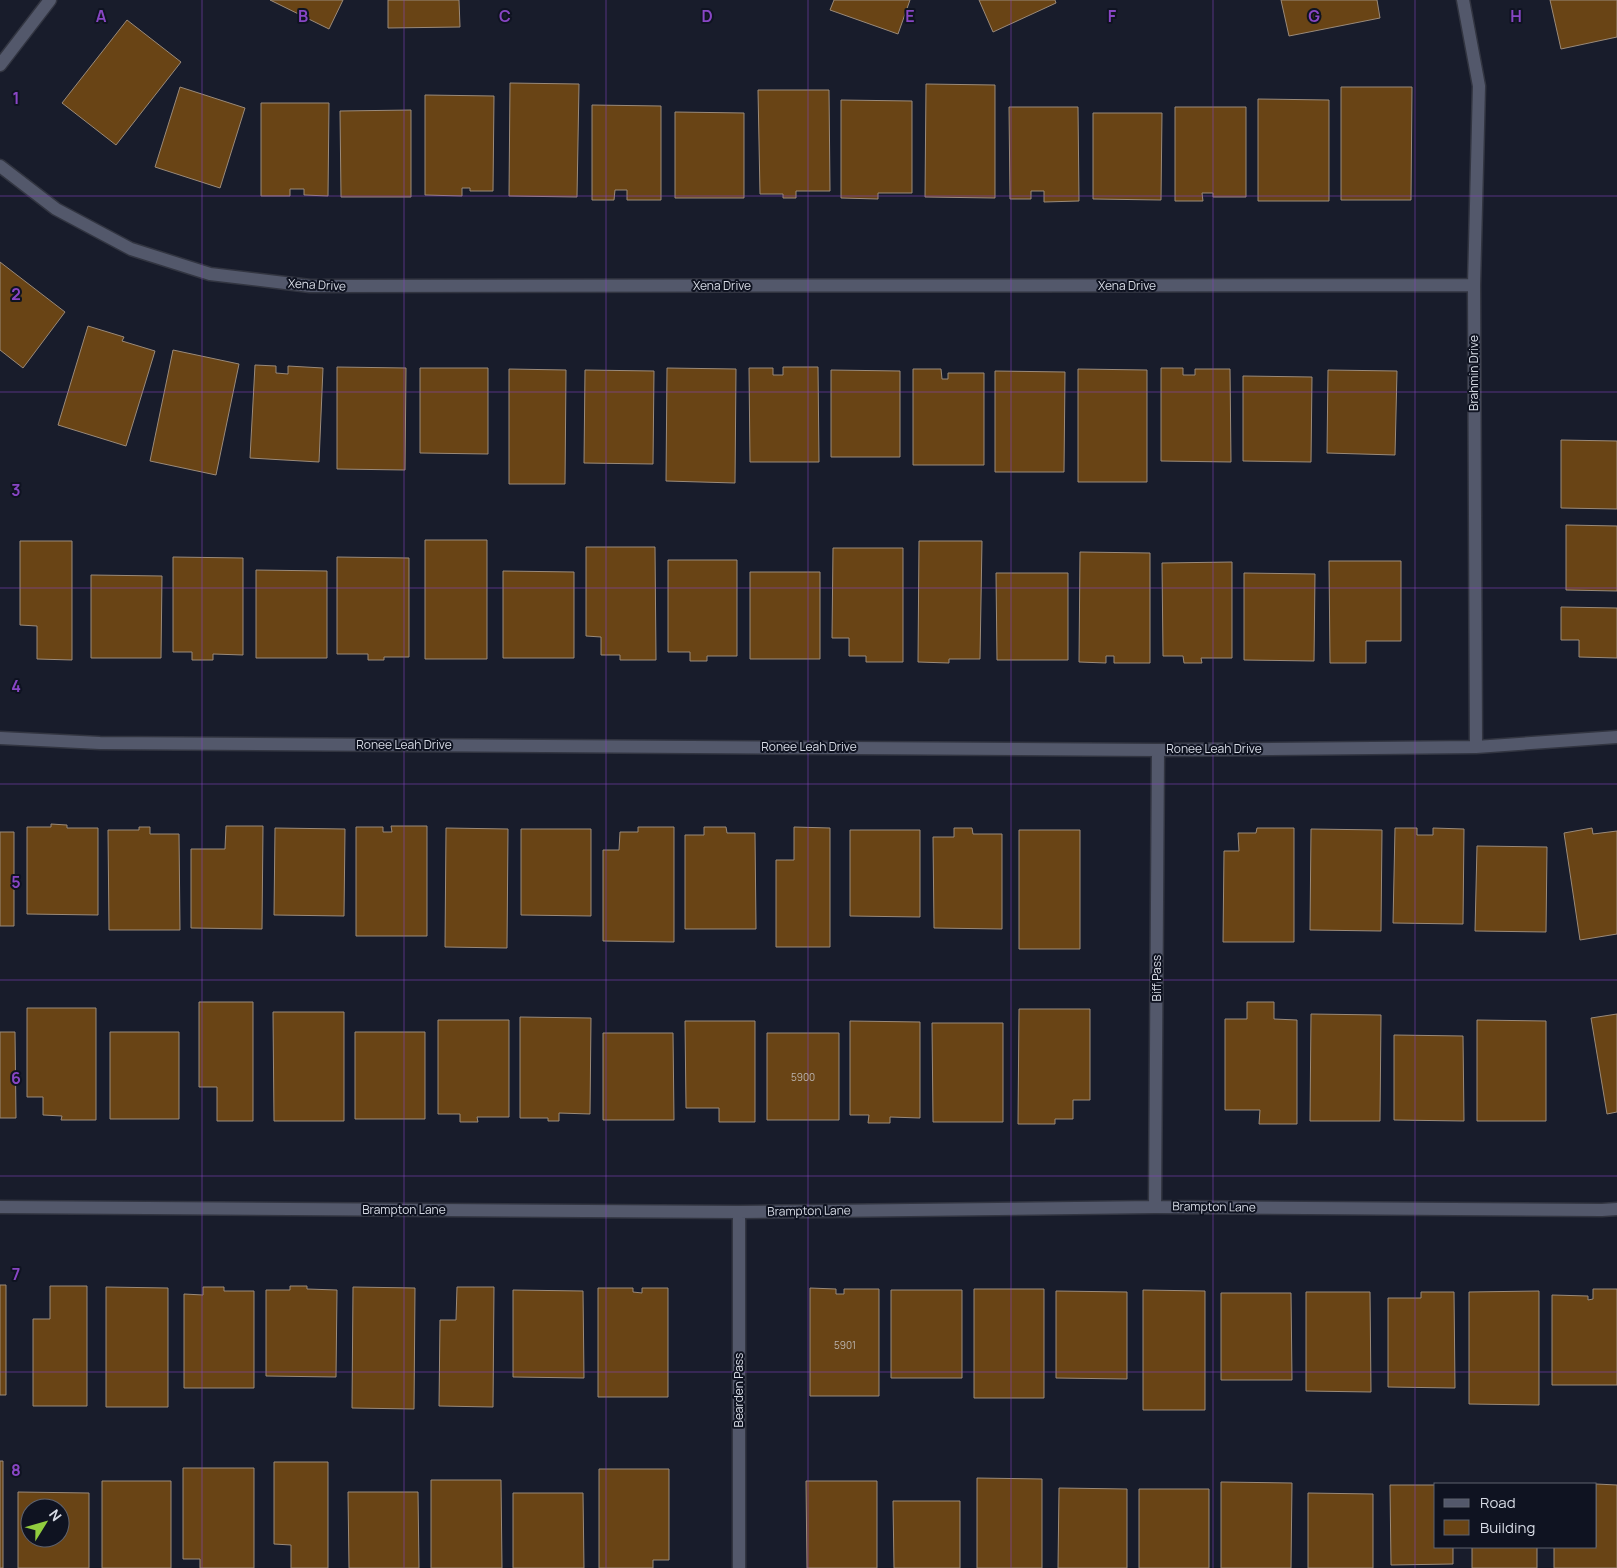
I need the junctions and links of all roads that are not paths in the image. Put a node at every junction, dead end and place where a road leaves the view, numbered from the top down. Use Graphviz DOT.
graph roads {
  1 [pos="50,0"];
  2 [pos="1463,0"];
  3 [pos="0,65"];
  4 [pos="0,166"];
  5 [pos="1474,285"];
  6 [pos="0,738"];
  7 [pos="1617,738"];
  8 [pos="1476,747"];
  9 [pos="1158,750"];
  10 [pos="0,1207"];
  11 [pos="1155,1207"];
  12 [pos="1617,1209"];
  13 [pos="738,1212"];
  14 [pos="739,1568"];
  1 -- 3 [label="street"];
  2 -- 5 [label="street, Brahmin Drive"];
  4 -- 5 [label="street, Xena Drive"];
  5 -- 8 [label="street, Brahmin Drive"];
  6 -- 9 [label="street, Ronee Leah Drive"];
  7 -- 8 [label="street, Ronee Leah Drive"];
  8 -- 9 [label="street, Ronee Leah Drive"];
  9 -- 11 [label="street, Biff Pass"];
  10 -- 13 [label="street, Brampton Lane"];
  11 -- 12 [label="street, Brampton Lane"];
  11 -- 13 [label="street, Brampton Lane"];
  13 -- 14 [label="street, Bearden Pass"];
}
